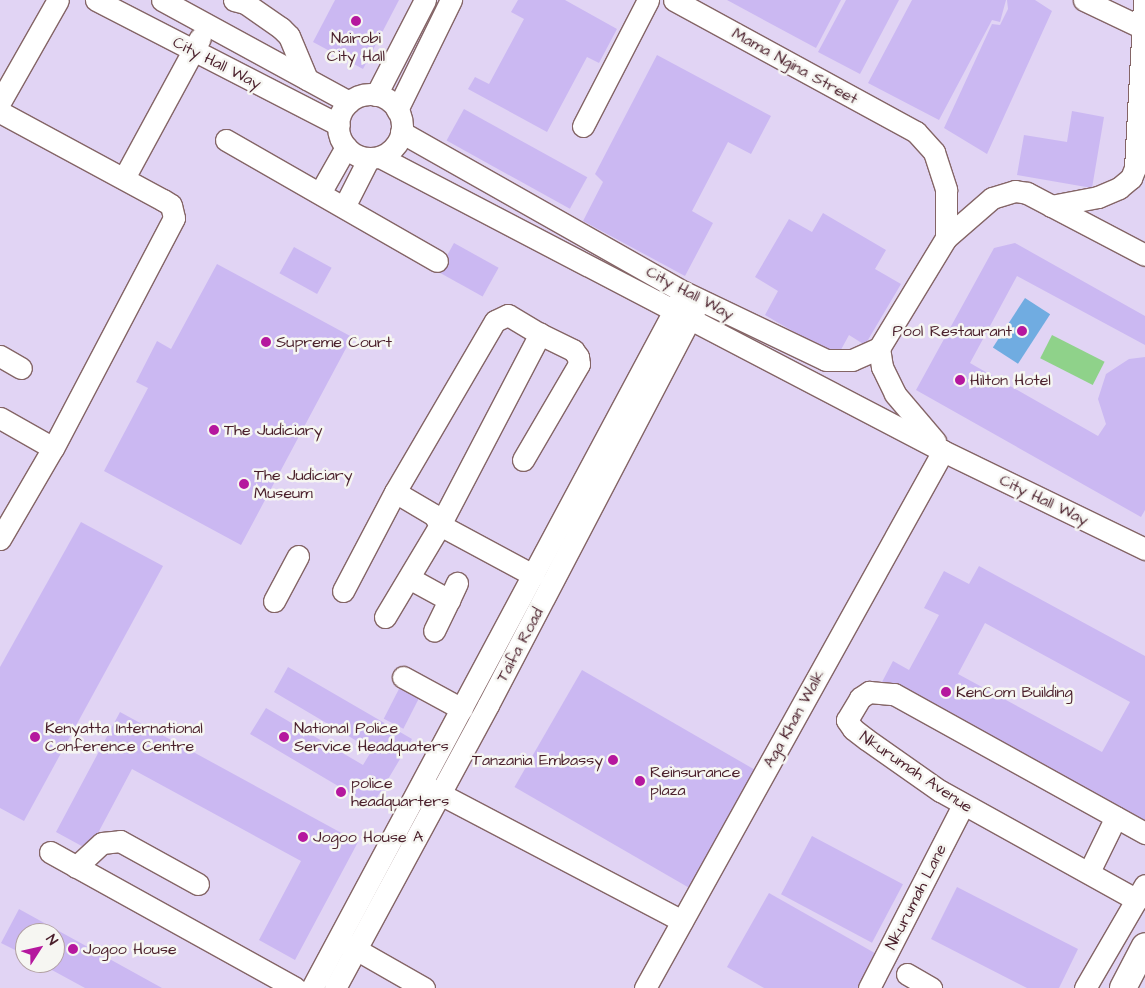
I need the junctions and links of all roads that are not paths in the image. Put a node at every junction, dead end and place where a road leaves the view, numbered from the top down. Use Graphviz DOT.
graph roads {
  1 [pos="58,0"];
  2 [pos="96,0"];
  3 [pos="162,0"];
  4 [pos="234,0"];
  5 [pos="425,0"];
  6 [pos="451,0"];
  7 [pos="648,0"];
  8 [pos="674,0"];
  9 [pos="1084,0"];
  10 [pos="1144,0"];
  11 [pos="207,26"];
  12 [pos="1144,29"];
  13 [pos="193,50"];
  14 [pos="307,79"];
  15 [pos="376,95"];
  16 [pos="0,102"];
  17 [pos="349,102"];
  18 [pos="397,110"];
  19 [pos="0,112"];
  20 [pos="339,125"];
  21 [pos="583,126"];
  22 [pos="401,132"];
  23 [pos="226,140"];
  24 [pos="346,147"];
  25 [pos="374,157"];
  26 [pos="124,178"];
  27 [pos="320,193"];
  28 [pos="1051,206"];
  29 [pos="344,207"];
  30 [pos="946,238"];
  31 [pos="1145,255"];
  32 [pos="438,261"];
  33 [pos="692,296"];
  34 [pos="683,315"];
  35 [pos="540,334"];
  36 [pos="879,348"];
  37 [pos="0,356"];
  38 [pos="21,368"];
  39 [pos="0,418"];
  40 [pos="53,448"];
  41 [pos="943,451"];
  42 [pos="523,460"];
  43 [pos="395,492"];
  44 [pos="440,518"];
  45 [pos="0,539"];
  46 [pos="1145,549"];
  47 [pos="298,556"];
  48 [pos="537,568"];
  49 [pos="408,578"];
  50 [pos="343,590"];
  51 [pos="274,602"];
  52 [pos="385,617"];
  53 [pos="434,631"];
  54 [pos="403,677"];
  55 [pos="462,709"];
  56 [pos="431,789"];
  57 [pos="963,805"];
  58 [pos="1116,817"];
  59 [pos="1145,833"];
  60 [pos="50,852"];
  61 [pos="76,867"];
  62 [pos="1090,872"];
  63 [pos="198,884"];
  64 [pos="1141,893"];
  65 [pos="682,921"];
  66 [pos="348,944"];
  67 [pos="1145,946"];
  68 [pos="907,974"];
  69 [pos="295,988"];
  70 [pos="312,988"];
  71 [pos="335,988"];
  72 [pos="424,988"];
  73 [pos="645,988"];
  74 [pos="869,988"];
  75 [pos="932,988"];
  76 [pos="1085,988"];
  77 [pos="1123,988"];
  1 -- 16 [label="street"];
  2 -- 13 [label="street, City Hall Way"];
  3 -- 11 [label="street, City Hall Way"];
  4 -- 14 [label="street"];
  5 -- 15 [label="street"];
  6 -- 18 [label="street"];
  7 -- 21 [label="street"];
  8 -- 30 [label="street, Mama Ngina Street"];
  9 -- 12 [label="street"];
  10 -- 12 [label="street"];
  11 -- 13 [label="street"];
  11 -- 14 [label="street, City Hall Way"];
  12 -- 28 [label="street"];
  13 -- 20 [label="street, City Hall Way"];
  13 -- 26 [label="street"];
  14 -- 17 [label="street, City Hall Way"];
  15 -- 17 [label="street"];
  15 -- 18 [label="street"];
  17 -- 20 [label="street"];
  18 -- 22 [label="street"];
  19 -- 26 [label="street"];
  20 -- 24 [label="street"];
  22 -- 25 [label="street"];
  22 -- 33 [label="street, City Hall Way"];
  23 -- 27 [label="street"];
  24 -- 25 [label="street"];
  24 -- 27 [label="street"];
  25 -- 29 [label="street"];
  25 -- 34 [label="street, City Hall Way"];
  26 -- 40 [label="street"];
  27 -- 29 [label="street"];
  28 -- 30 [label="street"];
  28 -- 31 [label="street"];
  29 -- 32 [label="street"];
  30 -- 36 [label="street"];
  33 -- 34 [label="street"];
  33 -- 36 [label="street, City Hall Way"];
  34 -- 41 [label="street, City Hall Way"];
  34 -- 48 [label="street, Taifa Road"];
  34 -- 56 [label="street, Taifa Road"];
  35 -- 42 [label="street"];
  35 -- 43 [label="street"];
  35 -- 44 [label="street"];
  36 -- 41 [label="street, City Hall Way"];
  37 -- 38 [label="street"];
  39 -- 40 [label="street"];
  40 -- 45 [label="street"];
  41 -- 46 [label="street, City Hall Way"];
  41 -- 65 [label="street, Aga Khan Walk"];
  43 -- 44 [label="street"];
  43 -- 50 [label="street"];
  44 -- 48 [label="street"];
  44 -- 49 [label="street"];
  47 -- 51 [label="street"];
  48 -- 55 [label="street, Taifa Road"];
  49 -- 52 [label="street"];
  49 -- 53 [label="street"];
  54 -- 55 [label="street"];
  55 -- 56 [label="street, Taifa Road"];
  56 -- 65 [label="street"];
  56 -- 66 [label="street, Taifa Road"];
  57 -- 58 [label="street, Nkurumah Avenue"];
  57 -- 62 [label="street, Nkurumah Avenue"];
  57 -- 74 [label="street, Nkurumah Lane"];
  58 -- 59 [label="street, Nkurumah Avenue"];
  58 -- 62 [label="street"];
  60 -- 61 [label="street"];
  61 -- 63 [label="street"];
  61 -- 69 [label="street"];
  62 -- 64 [label="street, Nkurumah Avenue"];
  64 -- 76 [label="street"];
  65 -- 73 [label="street, Aga Khan Walk"];
  66 -- 70 [label="street, Taifa Road"];
  66 -- 71 [label="street, Taifa Road"];
  66 -- 72 [label="street"];
  67 -- 77 [label="main road"];
  68 -- 75 [label="street"];
}
